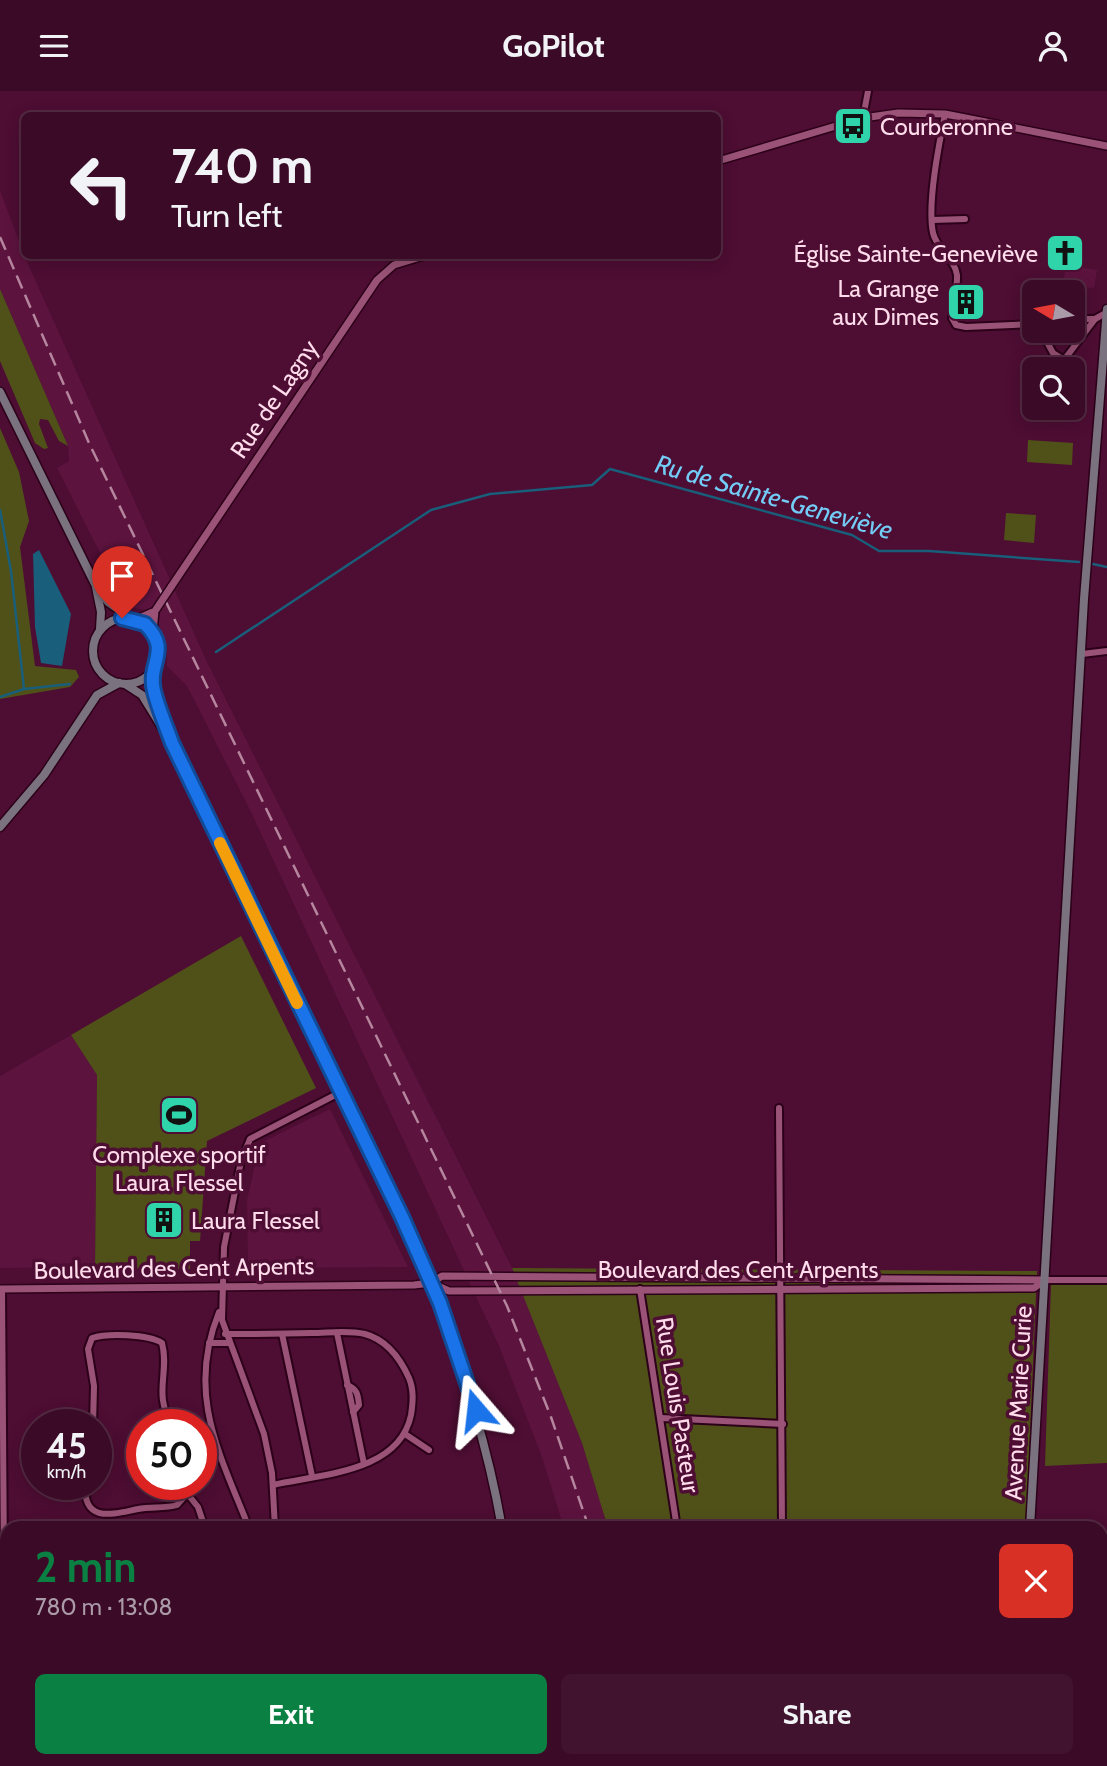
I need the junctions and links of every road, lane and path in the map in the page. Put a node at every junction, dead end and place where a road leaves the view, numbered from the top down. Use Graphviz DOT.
graph roads {
  1 [pos="868,91"];
  2 [pos="945,114"];
  3 [pos="863,118"];
  4 [pos="1107,146"];
  5 [pos="721,160"];
  6 [pos="965,219"];
  7 [pos="932,220"];
  8 [pos="414,259"];
  9 [pos="1107,311"];
  10 [pos="1085,319"];
  11 [pos="1095,319"];
  12 [pos="1022,325"];
  13 [pos="1085,333"];
  14 [pos="1048,343"];
  15 [pos="1077,343"];
  16 [pos="0,392"];
  17 [pos="95,584"];
  18 [pos="155,611"];
  19 [pos="134,619"];
  20 [pos="153,632"];
  21 [pos="99,633"];
  22 [pos="1107,651"];
  23 [pos="1082,653"];
  24 [pos="99,670"];
  25 [pos="151,673"];
  26 [pos="122,684"];
  27 [pos="97,695"];
  28 [pos="172,743"];
  29 [pos="0,827"];
  30 [pos="341,1092"];
  31 [pos="779,1108"];
  32 [pos="780,1277"];
  33 [pos="1045,1280"];
  34 [pos="1107,1280"];
  35 [pos="431,1283"];
  36 [pos="222,1286"];
  37 [pos="780,1288"];
  38 [pos="1,1289"];
  39 [pos="640,1289"];
  40 [pos="221,1308"];
  41 [pos="337,1333"];
  42 [pos="225,1334"];
  43 [pos="282,1334"];
  44 [pos="209,1343"];
  45 [pos="229,1343"];
  46 [pos="93,1409"];
  47 [pos="164,1409"];
  48 [pos="205,1409"];
  49 [pos="661,1418"];
  50 [pos="783,1424"];
  51 [pos="405,1434"];
  52 [pos="1,1442"];
  53 [pos="429,1450"];
  54 [pos="217,1452"];
  55 [pos="364,1464"];
  56 [pos="312,1476"];
  57 [pos="273,1485"];
  58 [pos="88,1500"];
  59 [pos="179,1500"];
  60 [pos="193,1500"];
  61 [pos="2,1509"];
  62 [pos="203,1521"];
  63 [pos="246,1521"];
  64 [pos="273,1521"];
  65 [pos="501,1521"];
  66 [pos="676,1521"];
  67 [pos="782,1521"];
  68 [pos="1030,1521"];
  1 -- 3 [label="street"];
  2 -- 3 [label="street"];
  2 -- 4 [label="street"];
  2 -- 7 [label="street"];
  3 -- 5 [label="street"];
  6 -- 7 [label="street"];
  7 -- 12 [label="street"];
  8 -- 18 [label="street, Rue de Lagny, bridge"];
  9 -- 11 [label="street"];
  9 -- 23 [label="main road, Avenue Marie Curie"];
  10 -- 11 [label="street"];
  11 -- 13 [label="street"];
  14 -- 15 [label="street"];
  16 -- 17 [label="main road"];
  17 -- 19 [label="main road"];
  17 -- 21 [label="main road"];
  18 -- 19 [label="street"];
  18 -- 20 [label="street"];
  19 -- 20 [label="main road"];
  19 -- 21 [label="main road"];
  20 -- 25 [label="main road"];
  21 -- 24 [label="main road"];
  22 -- 23 [label="street"];
  23 -- 33 [label="main road, Avenue Marie Curie"];
  24 -- 26 [label="main road"];
  24 -- 27 [label="main road"];
  25 -- 26 [label="main road"];
  25 -- 28 [label="main road"];
  26 -- 27 [label="main road"];
  26 -- 28 [label="main road"];
  27 -- 29 [label="main road"];
  28 -- 30 [label="main road"];
  30 -- 35 [label="main road"];
  30 -- 36 [label="street"];
  31 -- 32 [label="street"];
  32 -- 33 [label="street, Boulevard des Cent Arpents"];
  32 -- 35 [label="street, Boulevard des Cent Arpents"];
  32 -- 37 [label="street"];
  33 -- 34 [label="street, Boulevard des Cent Arpents"];
  33 -- 37 [label="street, Boulevard des Cent Arpents"];
  33 -- 68 [label="main road, Avenue Marie Curie"];
  35 -- 36 [label="street, Boulevard des Cent Arpents"];
  35 -- 39 [label="street, Boulevard des Cent Arpents"];
  35 -- 65 [label="main road"];
  36 -- 38 [label="street, Boulevard des Cent Arpents"];
  36 -- 40 [label="street"];
  37 -- 39 [label="street, Boulevard des Cent Arpents"];
  37 -- 50 [label="street"];
  38 -- 52 [label="street"];
  39 -- 49 [label="street, Rue Louis Pasteur"];
  40 -- 42 [label="street"];
  40 -- 44 [label="street"];
  41 -- 43 [label="street"];
  41 -- 51 [label="street"];
  41 -- 55 [label="street"];
  42 -- 43 [label="street"];
  42 -- 45 [label="street"];
  43 -- 56 [label="street"];
  44 -- 45 [label="street"];
  44 -- 48 [label="street"];
  45 -- 57 [label="street"];
  46 -- 47 [label="street"];
  49 -- 50 [label="street"];
  49 -- 66 [label="street, Rue Louis Pasteur"];
  50 -- 67 [label="street"];
  51 -- 53 [label="street"];
  51 -- 55 [label="street"];
  52 -- 61 [label="street"];
  54 -- 63 [label="street"];
  55 -- 56 [label="street"];
  56 -- 57 [label="street"];
  57 -- 64 [label="street"];
  58 -- 59 [label="street"];
  60 -- 62 [label="street"];
}
